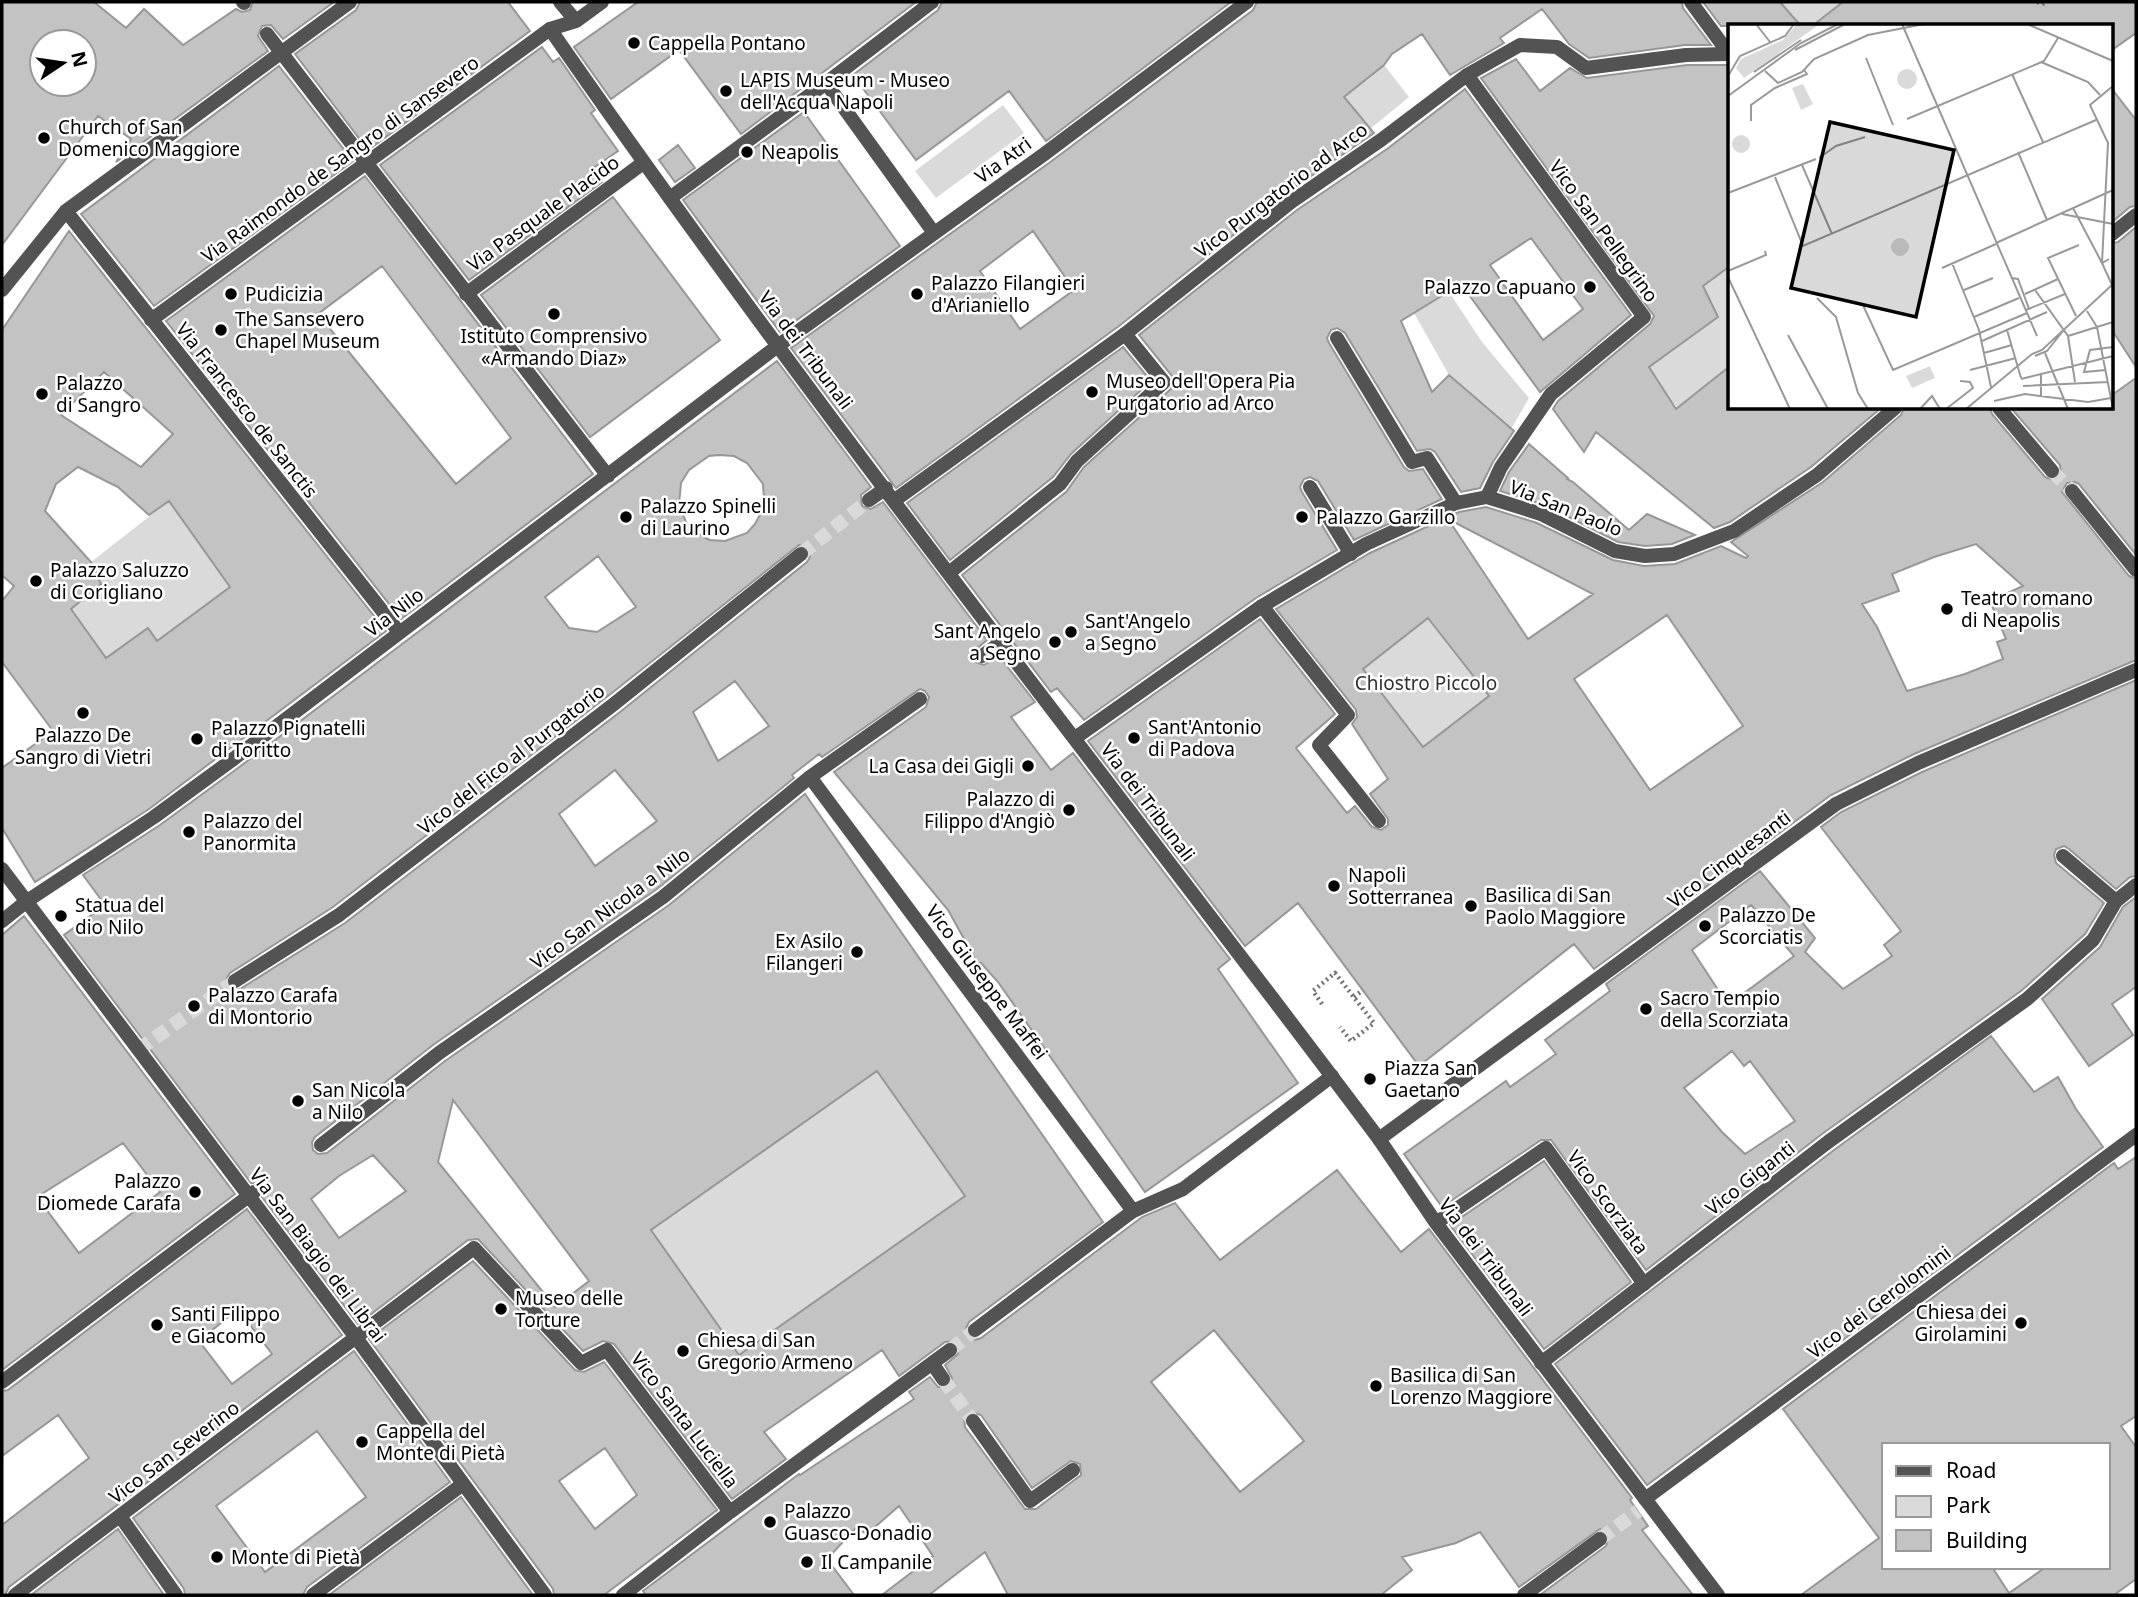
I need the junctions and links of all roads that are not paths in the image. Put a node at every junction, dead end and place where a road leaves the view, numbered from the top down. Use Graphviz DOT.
graph roads {
  1 [pos="350,2"];
  2 [pos="560,2"];
  3 [pos="602,2"];
  4 [pos="932,2"];
  5 [pos="1247,2"];
  6 [pos="1692,2"];
  7 [pos="576,21"];
  8 [pos="550,29"];
  9 [pos="267,34"];
  10 [pos="281,52"];
  11 [pos="1728,53"];
  12 [pos="1728,54"];
  13 [pos="1467,75"];
  14 [pos="826,83"];
  15 [pos="643,163"];
  16 [pos="366,164"];
  17 [pos="670,198"];
  18 [pos="66,211"];
  19 [pos="2136,215"];
  20 [pos="2114,232"];
  21 [pos="934,233"];
  22 [pos="2,290"];
  23 [pos="466,293"];
  24 [pos="151,320"];
  25 [pos="1125,334"];
  26 [pos="1337,338"];
  27 [pos="779,345"];
  28 [pos="1893,410"];
  29 [pos="2001,410"];
  30 [pos="2052,471"];
  31 [pos="608,476"];
  32 [pos="1310,487"];
  33 [pos="886,488"];
  34 [pos="2072,491"];
  35 [pos="1488,497"];
  36 [pos="869,500"];
  37 [pos="895,500"];
  38 [pos="1455,503"];
  39 [pos="801,554"];
  40 [pos="1351,554"];
  41 [pos="2136,570"];
  42 [pos="950,572"];
  43 [pos="1262,606"];
  44 [pos="399,632"];
  45 [pos="1002,642"];
  46 [pos="982,656"];
  47 [pos="2136,670"];
  48 [pos="920,699"];
  49 [pos="1075,738"];
  50 [pos="810,777"];
  51 [pos="1379,821"];
  52 [pos="2063,856"];
  53 [pos="2,869"];
  54 [pos="2136,885"];
  55 [pos="27,901"];
  56 [pos="2116,901"];
  57 [pos="2,920"];
  58 [pos="235,981"];
  59 [pos="1332,1076"];
  60 [pos="2136,1135"];
  61 [pos="1379,1139"];
  62 [pos="321,1145"];
  63 [pos="251,1194"];
  64 [pos="1133,1211"];
  65 [pos="1436,1223"];
  66 [pos="1644,1284"];
  67 [pos="975,1330"];
  68 [pos="357,1339"];
  69 [pos="950,1350"];
  70 [pos="932,1363"];
  71 [pos="1541,1363"];
  72 [pos="943,1378"];
  73 [pos="2,1382"];
  74 [pos="974,1421"];
  75 [pos="1073,1470"];
  76 [pos="463,1483"];
  77 [pos="1644,1504"];
  78 [pos="730,1512"];
  79 [pos="120,1516"];
  80 [pos="1600,1539"];
  81 [pos="15,1595"];
  82 [pos="176,1595"];
  83 [pos="313,1595"];
  84 [pos="545,1595"];
  85 [pos="623,1595"];
  86 [pos="1524,1595"];
  87 [pos="1718,1595"];
  1 -- 10 [label="street"];
  2 -- 7 [label="street"];
  3 -- 7 [label="street, Via Raimondo de Sangro di Sansevero"];
  4 -- 14 [label="street"];
  5 -- 21 [label="street, Via Atri"];
  6 -- 11 [label="street"];
  7 -- 8 [label="street, Via Raimondo de Sangro di Sansevero"];
  8 -- 15 [label="street, Via dei Tribunali"];
  8 -- 16 [label="street, Via Raimondo de Sangro di Sansevero"];
  9 -- 10 [label="street"];
  10 -- 16 [label="street"];
  10 -- 18 [label="street"];
  12 -- 13 [label="street, Vico Purgatorio ad Arco"];
  13 -- 25 [label="street, Vico Purgatorio ad Arco"];
  13 -- 35 [label="street, Vico San Pellegrino"];
  14 -- 17 [label="street"];
  14 -- 21 [label="street"];
  15 -- 17 [label="street, Via dei Tribunali"];
  15 -- 23 [label="street, Via Pasquale Placido"];
  16 -- 23 [label="street"];
  16 -- 24 [label="street, Via Raimondo de Sangro di Sansevero"];
  17 -- 27 [label="street, Via dei Tribunali"];
  18 -- 22 [label="street"];
  18 -- 24 [label="street, Via Francesco de Sanctis"];
  19 -- 20 [label="street"];
  21 -- 27 [label="street, Via Atri"];
  23 -- 31 [label="street"];
  24 -- 44 [label="street, Via Francesco de Sanctis"];
  25 -- 37 [label="street, Vico Purgatorio ad Arco"];
  25 -- 42 [label="street"];
  26 -- 38 [label="street"];
  27 -- 31 [label="street, Via Nilo"];
  27 -- 33 [label="street, Via dei Tribunali"];
  28 -- 35 [label="street, Via San Paolo"];
  29 -- 30 [label="street"];
  31 -- 44 [label="street, Via Nilo"];
  32 -- 40 [label="street"];
  33 -- 36 [label="street"];
  33 -- 37 [label="street, Via dei Tribunali"];
  34 -- 41 [label="street"];
  35 -- 38 [label="street, Via San Paolo"];
  37 -- 42 [label="street, Via dei Tribunali"];
  38 -- 40 [label="street, Via San Paolo"];
  39 -- 58 [label="street, Vico del Fico al Purgatorio"];
  40 -- 43 [label="street, Via San Paolo"];
  42 -- 45 [label="street, Via dei Tribunali"];
  43 -- 49 [label="street, Via San Paolo"];
  43 -- 51 [label="street"];
  44 -- 55 [label="street, Via Nilo"];
  45 -- 46 [label="street"];
  45 -- 49 [label="street, Via dei Tribunali"];
  47 -- 61 [label="street, Vico Cinquesanti"];
  48 -- 50 [label="street, Vico San Nicola a Nilo"];
  49 -- 59 [label="street, Via dei Tribunali"];
  50 -- 62 [label="street, Vico San Nicola a Nilo"];
  50 -- 64 [label="street, Vico Giuseppe Maffei"];
  52 -- 56 [label="street"];
  53 -- 55 [label="street, Via San Biagio dei Librai"];
  54 -- 56 [label="street"];
  55 -- 57 [label="street, Via Nilo"];
  55 -- 63 [label="street, Via San Biagio dei Librai"];
  56 -- 66 [label="street, Vico Giganti"];
  59 -- 61 [label="street, Via dei Tribunali"];
  59 -- 64 [label="street"];
  60 -- 77 [label="street, Vico dei Gerolomini"];
  61 -- 65 [label="street, Via dei Tribunali"];
  63 -- 68 [label="street, Via San Biagio dei Librai"];
  63 -- 73 [label="street"];
  64 -- 67 [label="street"];
  65 -- 66 [label="street, Vico Scorziata"];
  65 -- 71 [label="street, Via dei Tribunali"];
  66 -- 71 [label="street, Vico Giganti"];
  68 -- 76 [label="street, Via San Biagio dei Librai"];
  68 -- 78 [label="street, Vico Santa Luciella"];
  68 -- 79 [label="street, Vico San Severino"];
  69 -- 70 [label="street"];
  70 -- 72 [label="street"];
  70 -- 78 [label="street"];
  71 -- 77 [label="street, Via dei Tribunali"];
  74 -- 75 [label="street"];
  76 -- 83 [label="street"];
  76 -- 84 [label="street, Via San Biagio dei Librai"];
  77 -- 87 [label="street, Via dei Tribunali"];
  78 -- 85 [label="street"];
  79 -- 81 [label="street, Vico San Severino"];
  79 -- 82 [label="street"];
  80 -- 86 [label="street"];
}
